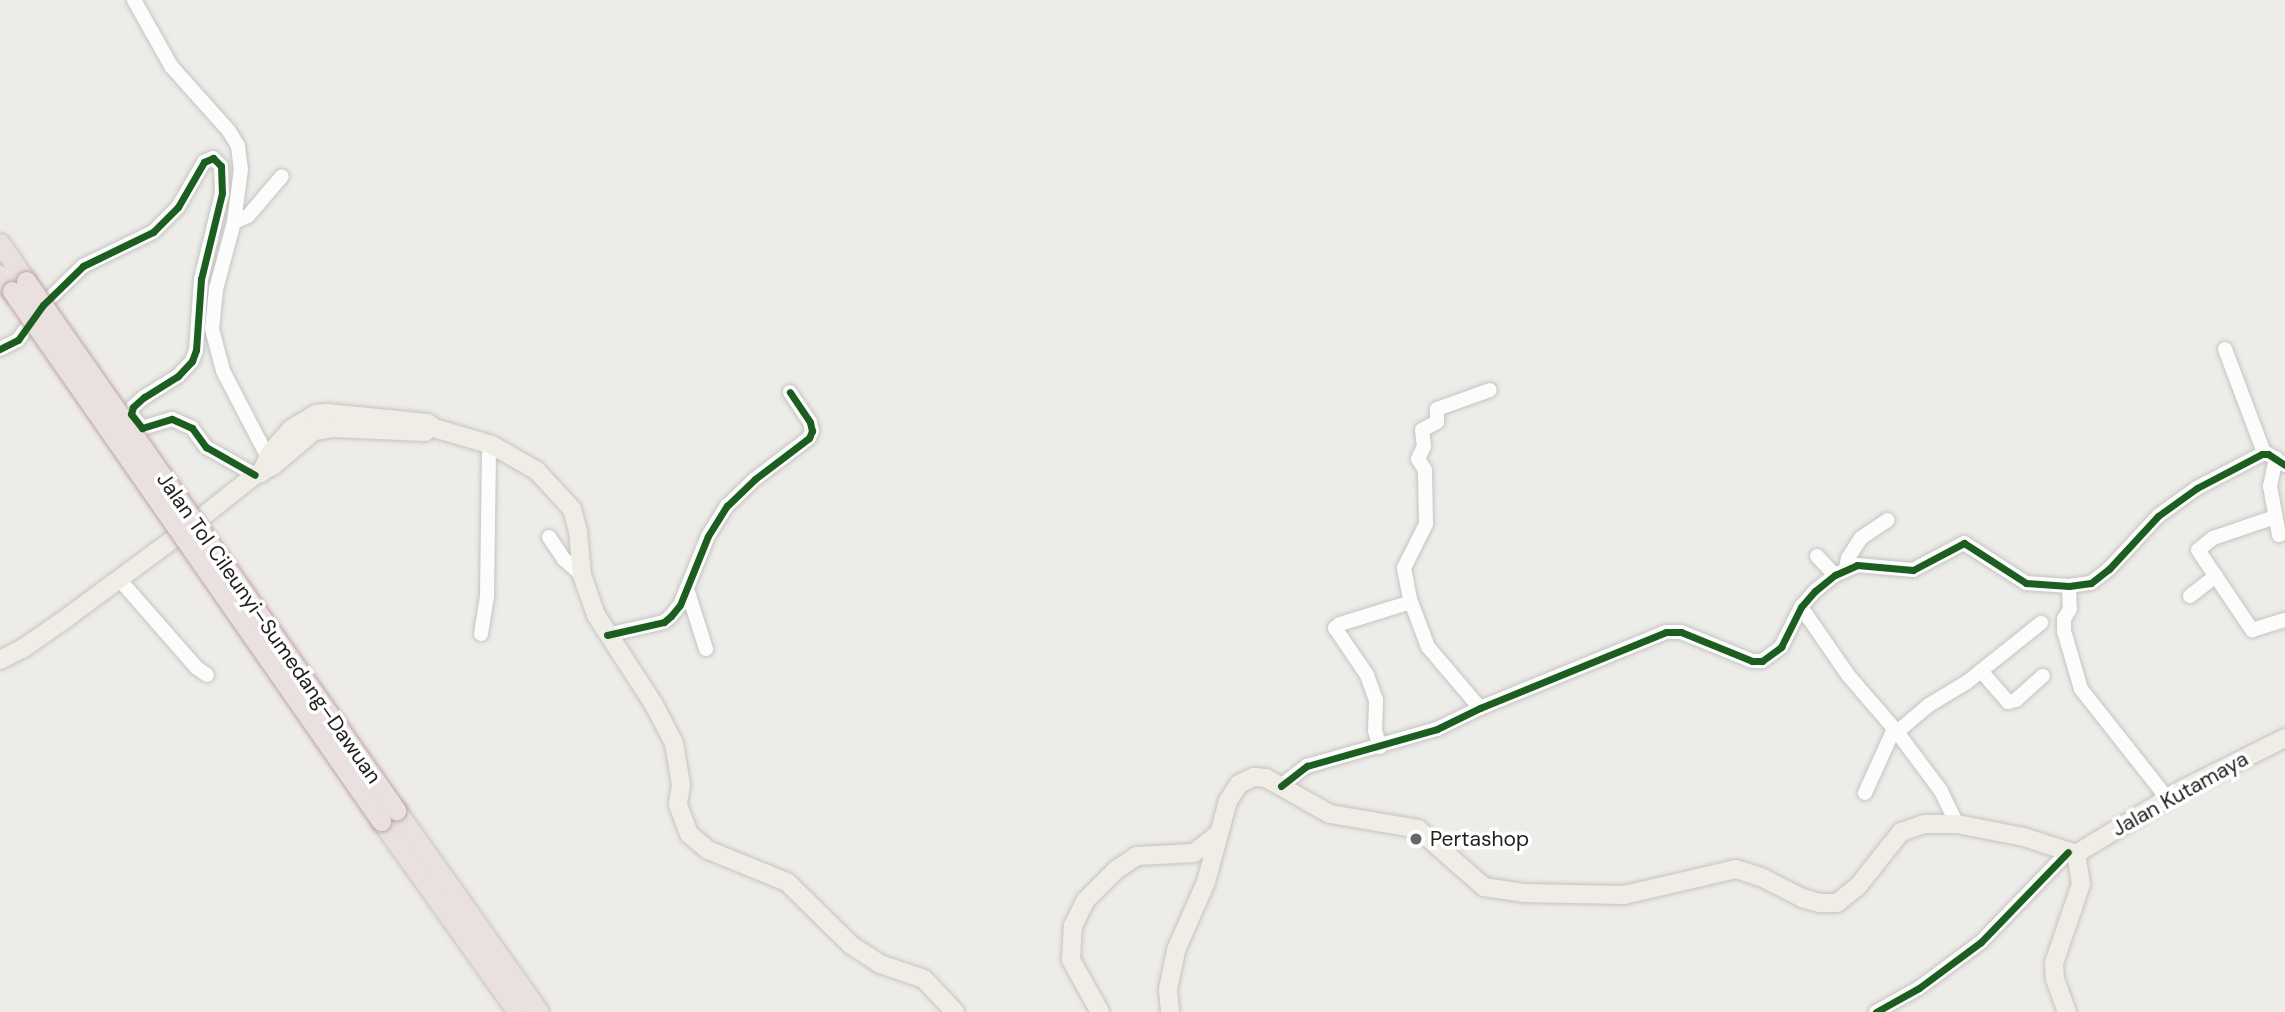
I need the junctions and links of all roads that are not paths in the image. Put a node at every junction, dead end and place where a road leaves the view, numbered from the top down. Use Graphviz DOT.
graph roads {
  1 [pos="134,0"];
  2 [pos="282,177"];
  3 [pos="234,222"];
  4 [pos="0,243"];
  5 [pos="0,275"];
  6 [pos="19,286"];
  7 [pos="0,349"];
  8 [pos="2225,349"];
  9 [pos="1490,390"];
  10 [pos="790,392"];
  11 [pos="335,421"];
  12 [pos="489,444"];
  13 [pos="2275,459"];
  14 [pos="264,468"];
  15 [pos="2275,517"];
  16 [pos="1888,520"];
  17 [pos="2278,535"];
  18 [pos="549,537"];
  19 [pos="1817,556"];
  20 [pos="1841,572"];
  21 [pos="582,575"];
  22 [pos="2216,576"];
  23 [pos="119,579"];
  24 [pos="2069,586"];
  25 [pos="687,589"];
  26 [pos="2190,596"];
  27 [pos="1410,598"];
  28 [pos="1801,607"];
  29 [pos="2285,620"];
  30 [pos="2041,623"];
  31 [pos="481,634"];
  32 [pos="607,635"];
  33 [pos="706,649"];
  34 [pos="0,660"];
  35 [pos="1981,671"];
  36 [pos="207,675"];
  37 [pos="2043,676"];
  38 [pos="1480,708"];
  39 [pos="1896,730"];
  40 [pos="2285,738"];
  41 [pos="1380,747"];
  42 [pos="1281,786"];
  43 [pos="1865,793"];
  44 [pos="2167,798"];
  45 [pos="389,815"];
  46 [pos="1957,824"];
  47 [pos="1218,834"];
  48 [pos="1194,853"];
  49 [pos="2072,853"];
  50 [pos="1206,882"];
  51 [pos="517,1012"];
  52 [pos="539,1012"];
  53 [pos="955,1012"];
  54 [pos="1100,1012"];
  55 [pos="1170,1012"];
  56 [pos="1876,1012"];
  57 [pos="2067,1012"];
  1 -- 3 [label="street"];
  2 -- 3 [label="street"];
  3 -- 14 [label="street"];
  4 -- 6 [label="highway, Jalan Tol Cileunyi–Sumedang–Dawuan"];
  5 -- 6 [label="highway, Jalan Tol Cileunyi–Sumedang–Dawuan"];
  6 -- 45 [label="highway, Jalan Tol Cileunyi–Sumedang–Dawuan, bridge"];
  7 -- 14 [label="street"];
  8 -- 13 [label="street"];
  9 -- 27 [label="street"];
  10 -- 25 [label="street"];
  11 -- 12 [label="main road"];
  11 -- 14 [label="main road"];
  11 -- 14 [label="main road"];
  12 -- 21 [label="main road"];
  12 -- 31 [label="street"];
  13 -- 15 [label="street"];
  13 -- 24 [label="street"];
  14 -- 23 [label="main road"];
  15 -- 17 [label="street"];
  15 -- 22 [label="street"];
  16 -- 20 [label="street"];
  18 -- 21 [label="street"];
  19 -- 20 [label="street"];
  20 -- 24 [label="street"];
  20 -- 28 [label="street"];
  21 -- 32 [label="main road"];
  22 -- 26 [label="street"];
  22 -- 29 [label="street"];
  23 -- 34 [label="main road"];
  23 -- 36 [label="street"];
  24 -- 44 [label="street"];
  25 -- 32 [label="street"];
  25 -- 33 [label="street"];
  27 -- 38 [label="street"];
  27 -- 41 [label="street"];
  28 -- 38 [label="street"];
  28 -- 39 [label="street"];
  30 -- 35 [label="street"];
  32 -- 53 [label="main road"];
  35 -- 37 [label="street"];
  35 -- 39 [label="street"];
  38 -- 41 [label="street"];
  39 -- 43 [label="street"];
  39 -- 46 [label="street"];
  40 -- 44 [label="main road, Jalan Kutamaya"];
  41 -- 42 [label="street"];
  42 -- 46 [label="main road"];
  42 -- 47 [label="main road"];
  44 -- 49 [label="main road, Jalan Kutamaya"];
  45 -- 51 [label="highway, Jalan Tol Cileunyi–Sumedang–Dawuan"];
  45 -- 52 [label="highway, Jalan Tol Cileunyi–Sumedang–Dawuan"];
  46 -- 49 [label="main road"];
  47 -- 48 [label="main road"];
  47 -- 50 [label="main road"];
  48 -- 50 [label="main road"];
  48 -- 54 [label="main road"];
  49 -- 56 [label="street"];
  49 -- 57 [label="main road"];
  50 -- 55 [label="main road"];
}
